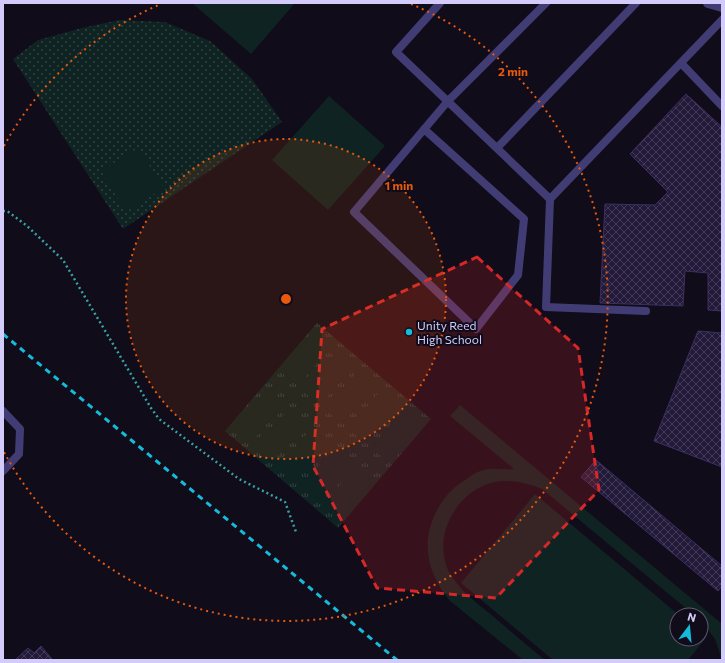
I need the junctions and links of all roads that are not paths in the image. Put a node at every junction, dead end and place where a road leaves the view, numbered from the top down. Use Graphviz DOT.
graph roads {
  1 [pos="440,3"];
  2 [pos="546,3"];
  3 [pos="636,3"];
  4 [pos="708,3"];
  5 [pos="722,8"];
  6 [pos="722,20"];
  7 [pos="681,63"];
  8 [pos="448,101"];
  9 [pos="722,106"];
  10 [pos="424,128"];
  11 [pos="497,148"];
  12 [pos="550,199"];
  13 [pos="646,311"];
  14 [pos="3,411"];
  15 [pos="3,471"];
  1 -- 8 [label="lane"];
  2 -- 8 [label="lane"];
  3 -- 11 [label="lane"];
  4 -- 5 [label="street"];
  6 -- 7 [label="lane"];
  7 -- 9 [label="lane"];
  7 -- 12 [label="lane"];
  8 -- 10 [label="lane"];
  8 -- 11 [label="lane"];
  10 -- 10 [label="lane"];
  11 -- 12 [label="lane"];
  12 -- 13 [label="lane"];
  14 -- 15 [label="lane"];
}
